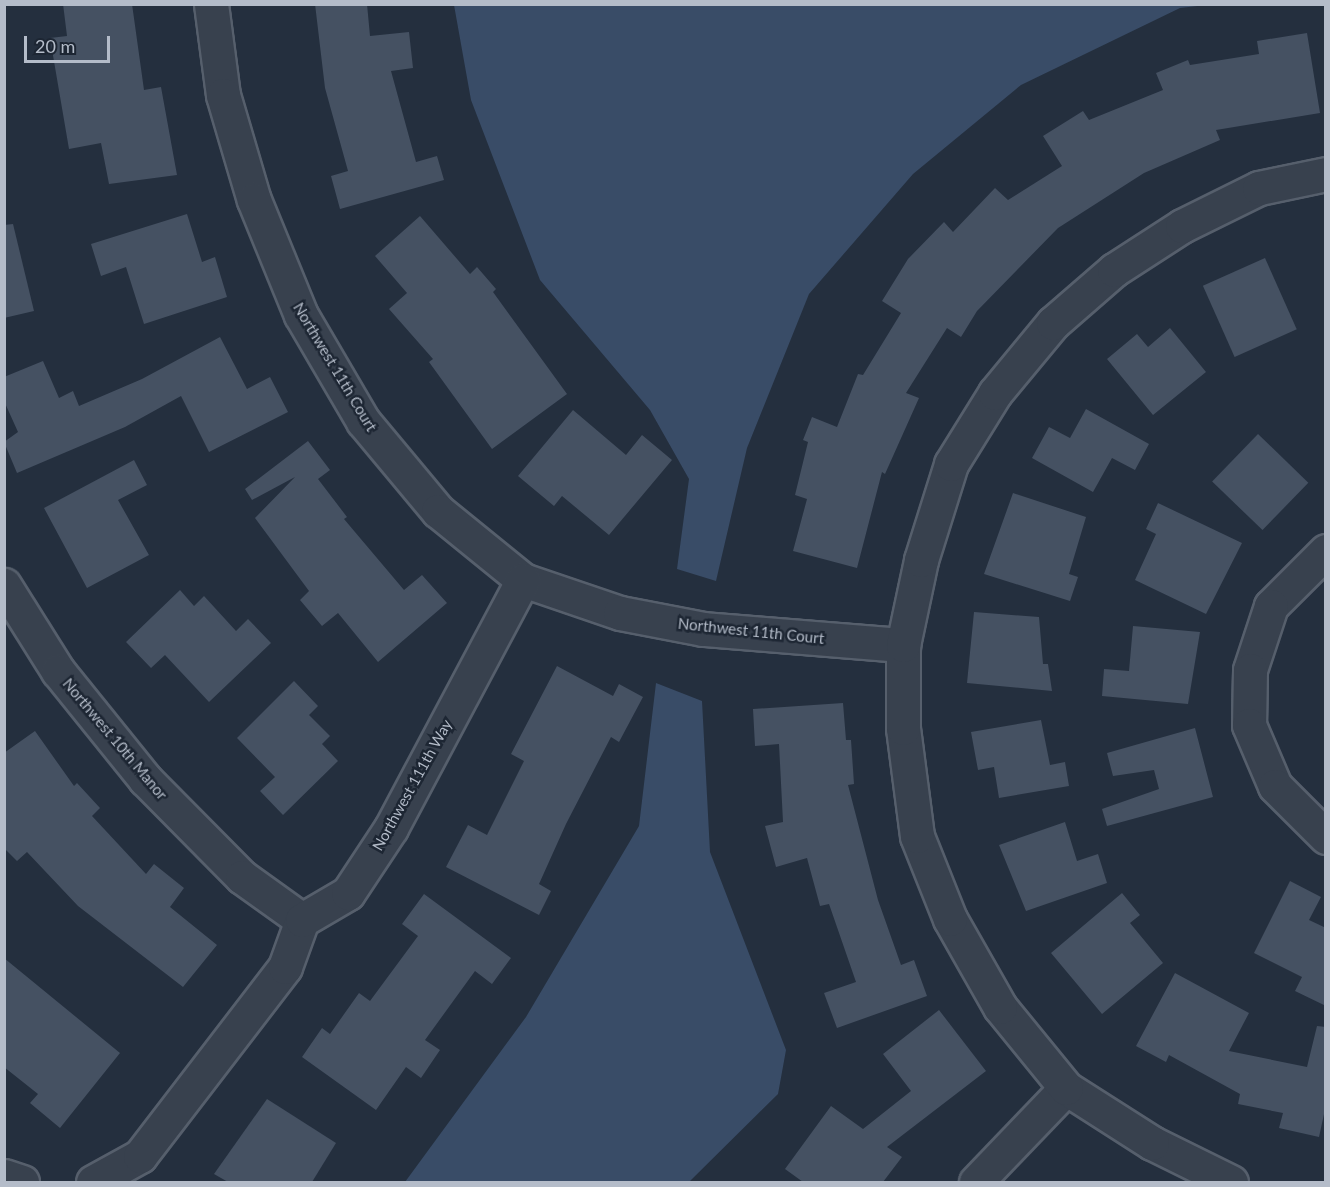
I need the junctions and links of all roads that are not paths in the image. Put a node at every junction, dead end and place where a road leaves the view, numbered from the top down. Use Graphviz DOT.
graph roads {
  1 [pos="211,4"];
  2 [pos="1326,174"];
  3 [pos="1326,551"];
  4 [pos="523,580"];
  5 [pos="4,585"];
  6 [pos="903,645"];
  7 [pos="1326,837"];
  8 [pos="302,920"];
  9 [pos="1066,1088"];
  10 [pos="4,1176"];
  11 [pos="22,1182"];
  12 [pos="93,1182"];
  13 [pos="976,1182"];
  14 [pos="1231,1182"];
  1 -- 4 [label="street, Northwest 11th Court"];
  2 -- 6 [label="street"];
  3 -- 7 [label="street"];
  4 -- 6 [label="street, Northwest 11th Court"];
  4 -- 8 [label="street, Northwest 111th Way"];
  5 -- 8 [label="street, Northwest 10th Manor"];
  6 -- 9 [label="street"];
  8 -- 12 [label="street"];
  9 -- 13 [label="street"];
  9 -- 14 [label="street"];
  10 -- 11 [label="street"];
}
